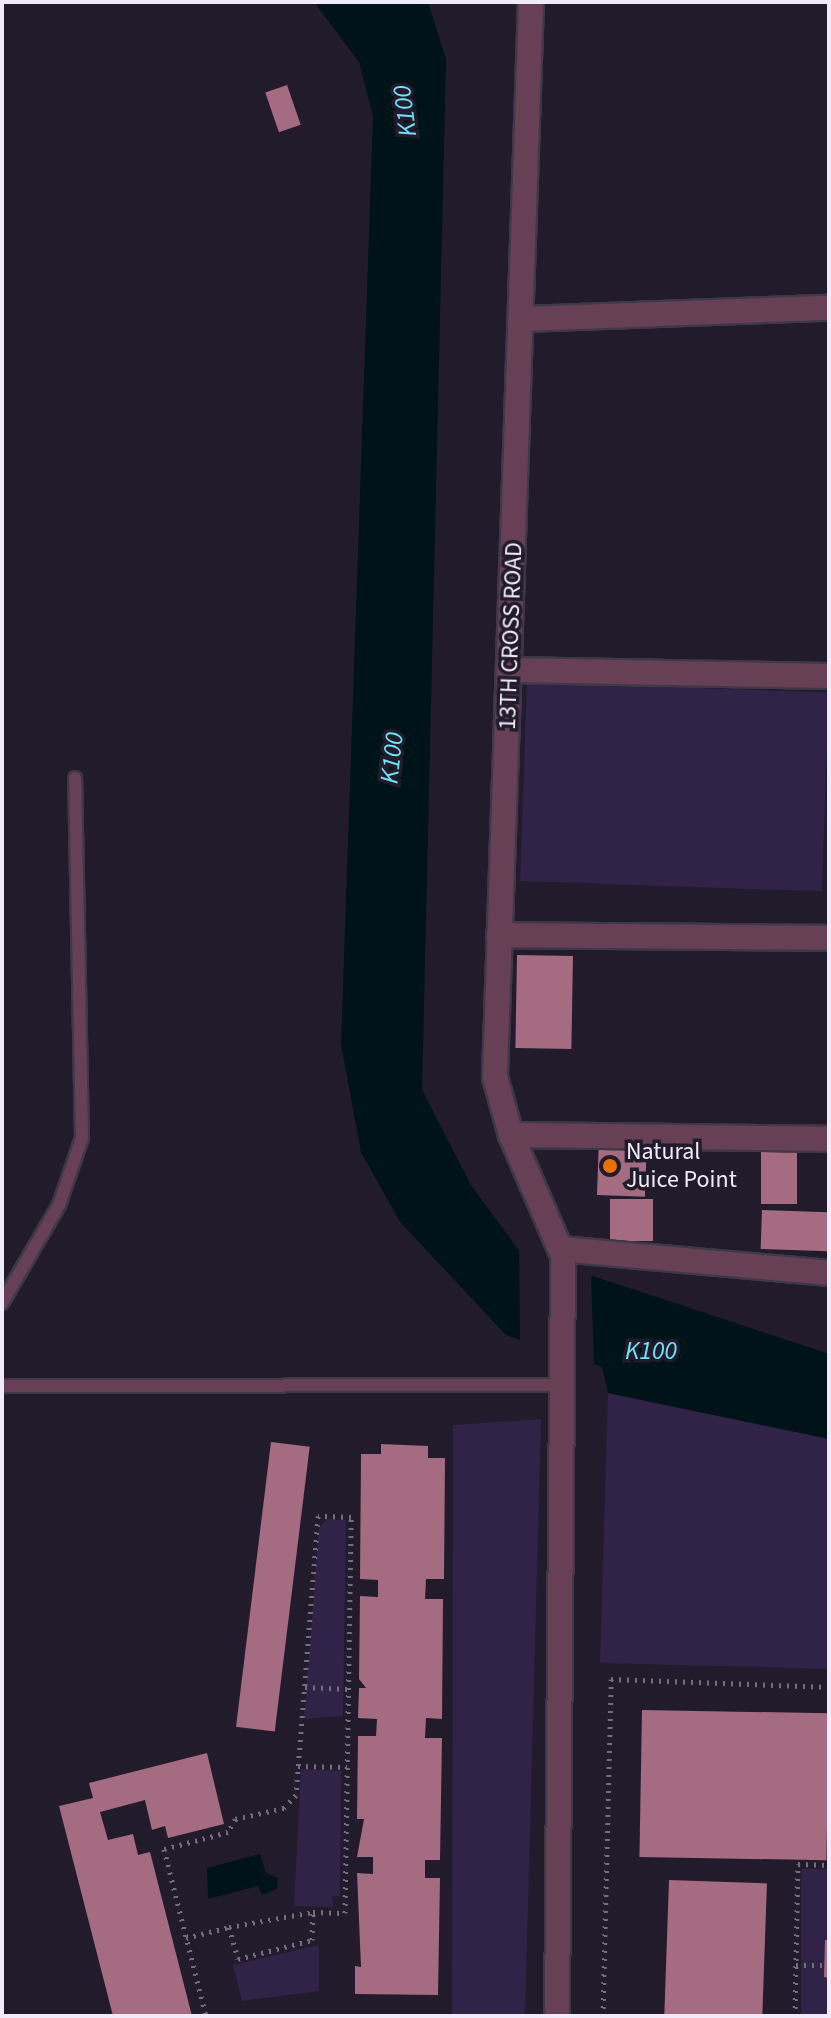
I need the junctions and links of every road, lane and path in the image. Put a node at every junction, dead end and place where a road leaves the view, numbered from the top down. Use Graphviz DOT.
graph roads {
  1 [pos="531,2"];
  2 [pos="829,308"];
  3 [pos="523,319"];
  4 [pos="510,670"];
  5 [pos="829,676"];
  6 [pos="75,778"];
  7 [pos="499,935"];
  8 [pos="829,938"];
  9 [pos="511,1135"];
  10 [pos="829,1139"];
  11 [pos="562,1253"];
  12 [pos="829,1273"];
  13 [pos="2,1303"];
  14 [pos="566,1385"];
  15 [pos="2,1386"];
  16 [pos="305,1687"];
  17 [pos="829,1687"];
  18 [pos="348,1689"];
  19 [pos="298,1766"];
  20 [pos="347,1767"];
  21 [pos="829,1865"];
  22 [pos="313,1912"];
  23 [pos="229,1927"];
  24 [pos="186,1938"];
  25 [pos="796,1965"];
  26 [pos="822,1965"];
  27 [pos="206,2016"];
  28 [pos="557,2016"];
  29 [pos="603,2016"];
  30 [pos="795,2016"];
  1 -- 3 [label="street, 13TH CROSS ROAD"];
  2 -- 3 [label="street"];
  3 -- 4 [label="street, 13TH CROSS ROAD"];
  4 -- 5 [label="street"];
  4 -- 7 [label="street, 13TH CROSS ROAD"];
  6 -- 13 [label="lane"];
  7 -- 8 [label="street"];
  7 -- 9 [label="street, 13TH CROSS ROAD"];
  9 -- 10 [label="street"];
  9 -- 11 [label="street, 13TH CROSS ROAD"];
  11 -- 12 [label="street"];
  11 -- 14 [label="street"];
  14 -- 15 [label="lane"];
  14 -- 28 [label="street"];
  16 -- 18 [label="path"];
  16 -- 18 [label="path"];
  16 -- 19 [label="path"];
  17 -- 29 [label="path"];
  18 -- 20 [label="path"];
  19 -- 20 [label="path"];
  19 -- 24 [label="path"];
  20 -- 22 [label="path"];
  21 -- 25 [label="path"];
  22 -- 23 [label="path"];
  22 -- 23 [label="path"];
  23 -- 24 [label="path"];
  24 -- 27 [label="path"];
  25 -- 26 [label="path"];
  25 -- 30 [label="path"];
}
